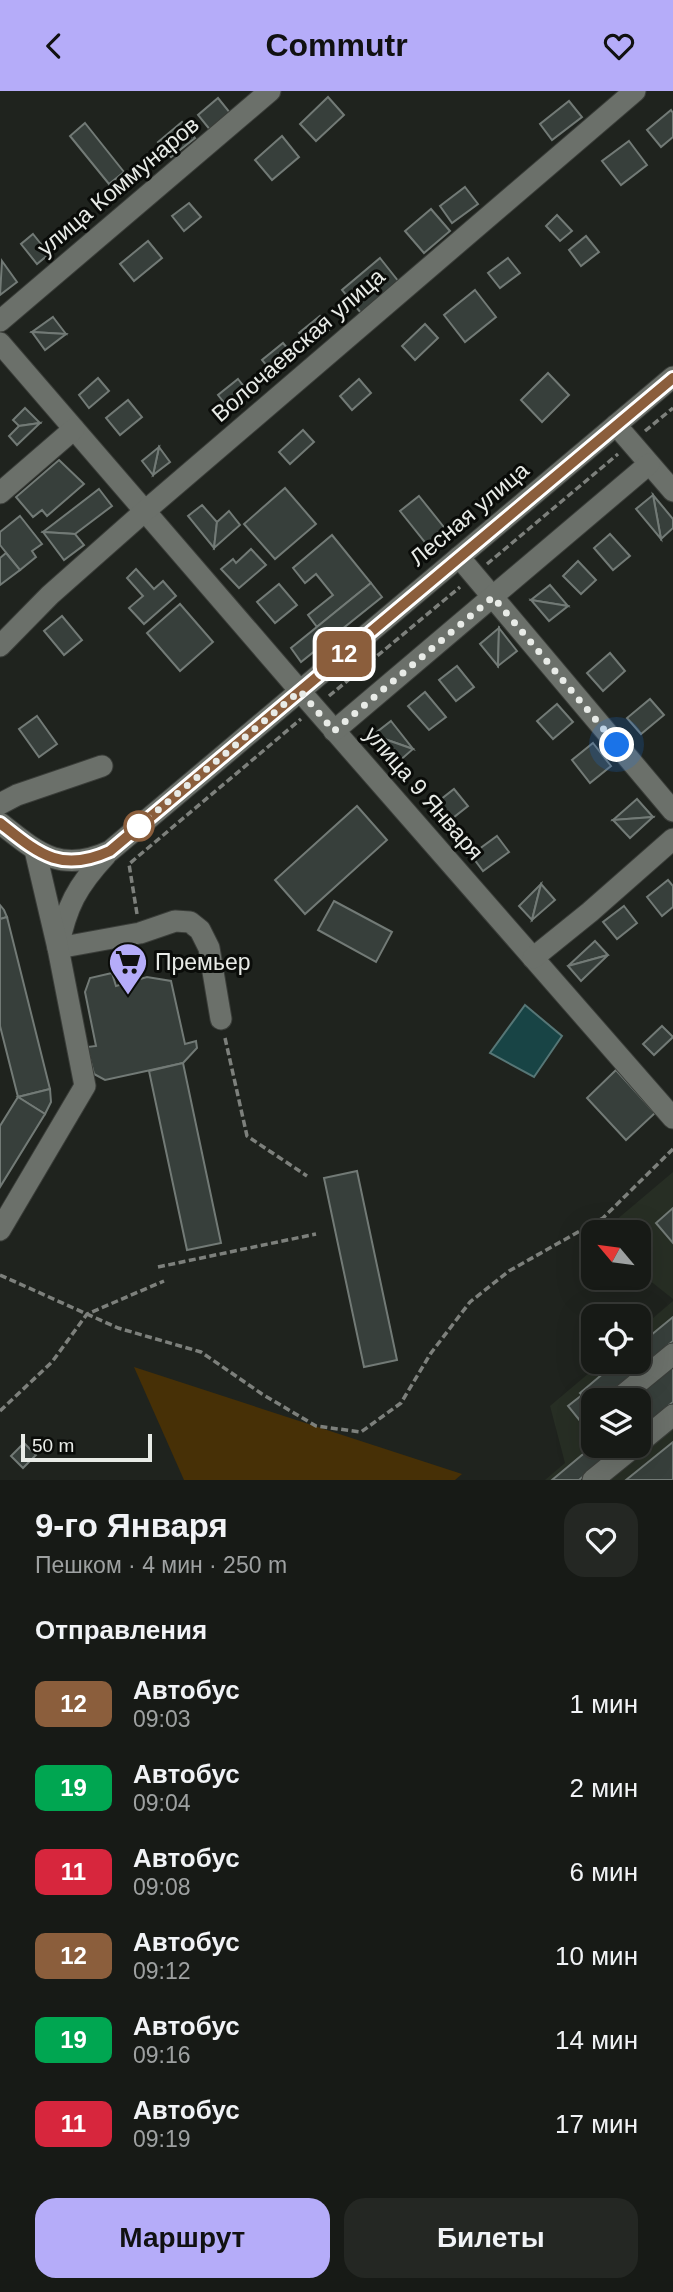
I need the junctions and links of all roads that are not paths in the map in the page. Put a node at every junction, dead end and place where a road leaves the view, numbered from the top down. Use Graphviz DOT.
graph roads {
  1 [pos="270,91"];
  2 [pos="635,91"];
  3 [pos="0,321"];
  4 [pos="0,343"];
  5 [pos="673,377"];
  6 [pos="616,425"];
  7 [pos="74,429"];
  8 [pos="649,464"];
  9 [pos="673,491"];
  10 [pos="0,493"];
  11 [pos="145,511"];
  12 [pos="458,557"];
  13 [pos="493,597"];
  14 [pos="0,646"];
  15 [pos="300,691"];
  16 [pos="334,731"];
  17 [pos="103,767"];
  18 [pos="0,804"];
  19 [pos="673,811"];
  20 [pos="0,823"];
  21 [pos="673,839"];
  22 [pos="35,850"];
  23 [pos="110,851"];
  24 [pos="58,949"];
  25 [pos="533,958"];
  26 [pos="221,1019"];
  27 [pos="673,1118"];
  28 [pos="0,1230"];
  29 [pos="673,1354"];
  30 [pos="632,1388"];
  31 [pos="673,1415"];
  32 [pos="651,1433"];
  33 [pos="620,1458"];
  34 [pos="593,1480"];
  1 -- 3 [label="street, улица Коммунаров"];
  2 -- 11 [label="street, Волочаевская улица"];
  4 -- 7 [label="street, улица 9 Января"];
  5 -- 6 [label="street, Лесная улица"];
  6 -- 8 [label="street"];
  6 -- 12 [label="street, Лесная улица"];
  7 -- 10 [label="street"];
  7 -- 11 [label="street, улица 9 Января"];
  8 -- 9 [label="street"];
  8 -- 13 [label="street"];
  11 -- 14 [label="street, Волочаевская улица"];
  11 -- 15 [label="street, улица 9 Января"];
  12 -- 13 [label="street"];
  12 -- 15 [label="street, Лесная улица"];
  13 -- 16 [label="street"];
  13 -- 19 [label="street"];
  15 -- 16 [label="street, улица 9 Января"];
  15 -- 23 [label="street, Лесная улица"];
  16 -- 25 [label="street, улица 9 Января"];
  17 -- 18 [label="street"];
  20 -- 22 [label="street"];
  21 -- 25 [label="street"];
  22 -- 23 [label="street"];
  22 -- 24 [label="street"];
  23 -- 24 [label="street, Лесная улица"];
  24 -- 26 [label="street"];
  24 -- 28 [label="street"];
  25 -- 27 [label="street, улица 9 Января"];
  29 -- 30 [label="street"];
  31 -- 32 [label="street"];
  33 -- 34 [label="street"];
}
